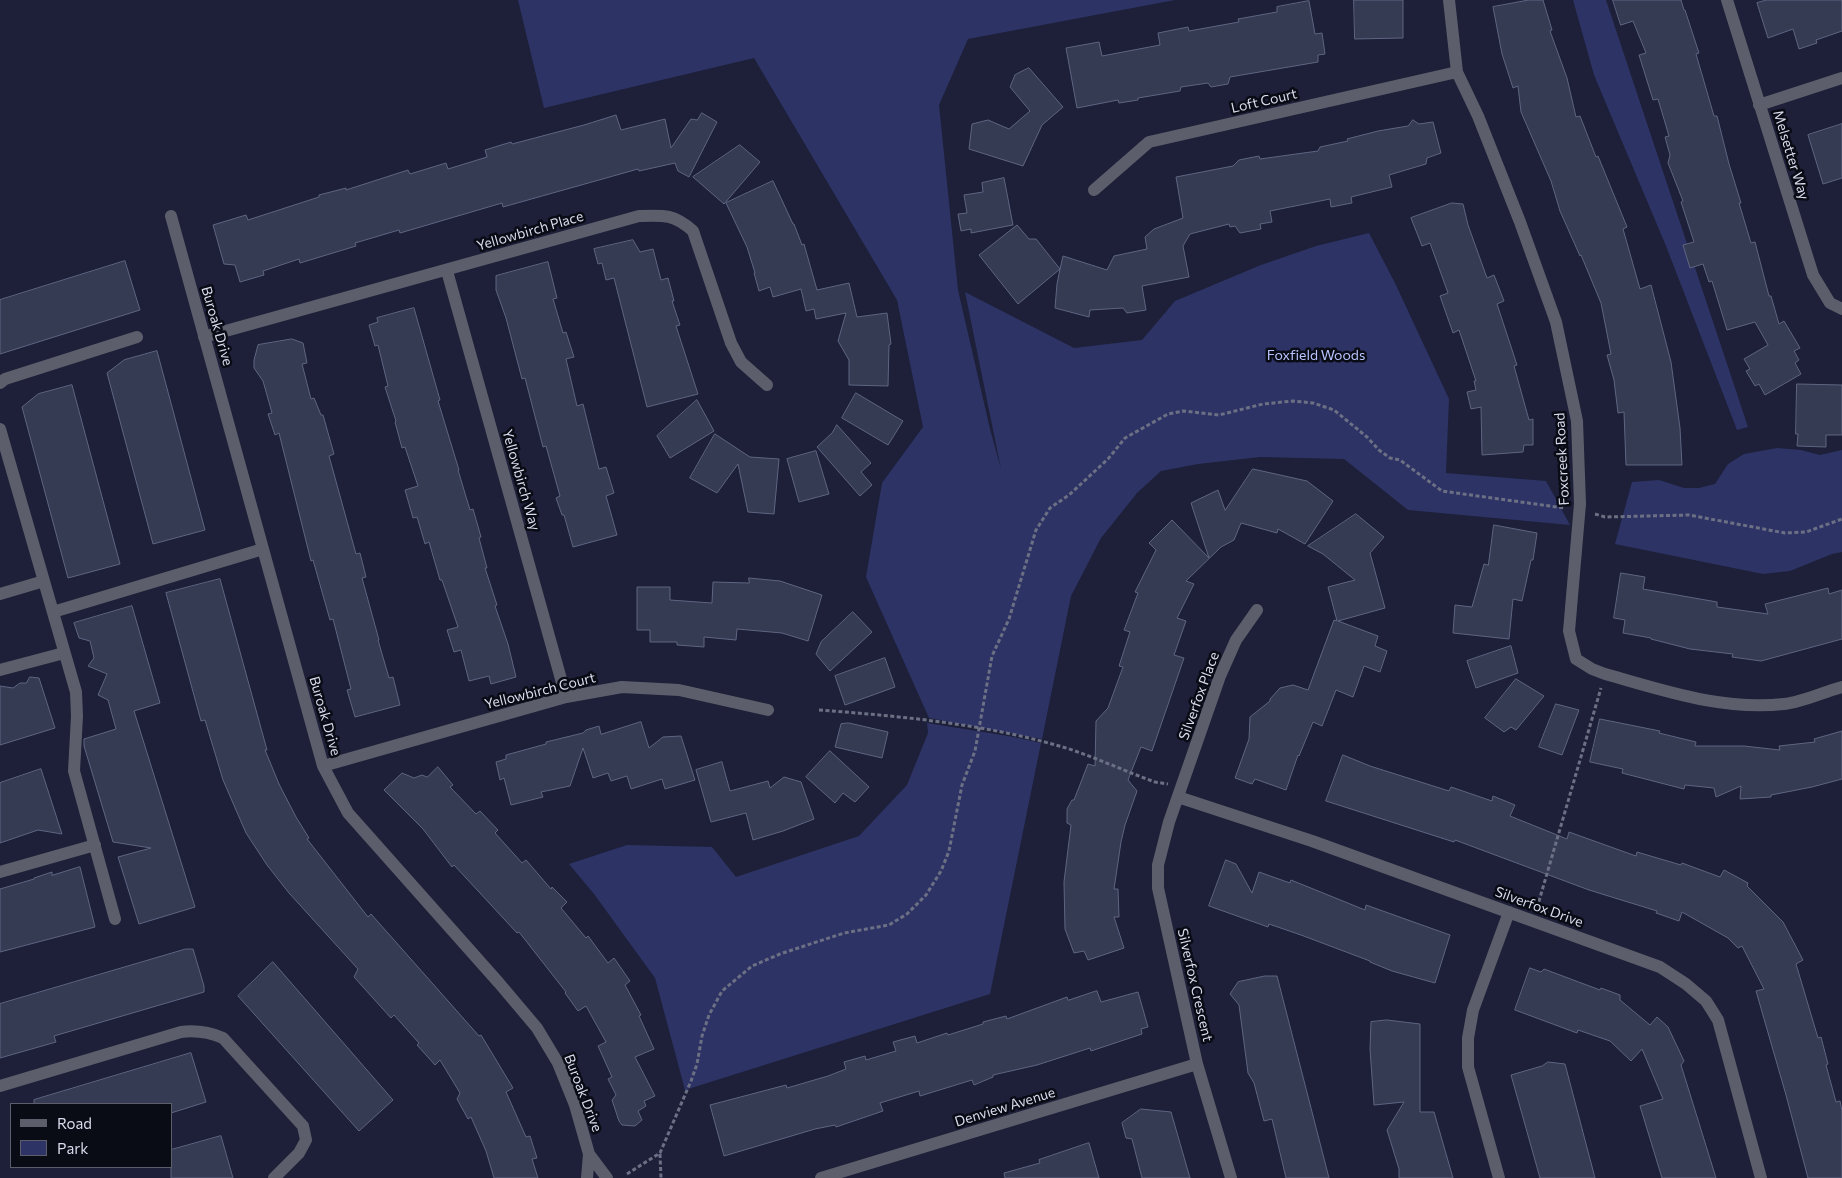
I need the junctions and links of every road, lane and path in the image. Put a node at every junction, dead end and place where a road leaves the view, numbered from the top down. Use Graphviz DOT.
graph roads {
  1 [pos="1449,0"];
  2 [pos="1727,0"];
  3 [pos="1457,72"];
  4 [pos="1842,78"];
  5 [pos="1759,104"];
  6 [pos="1094,190"];
  7 [pos="170,216"];
  8 [pos="447,271"];
  9 [pos="1842,309"];
  10 [pos="137,337"];
  11 [pos="204,337"];
  12 [pos="0,383"];
  13 [pos="767,385"];
  14 [pos="0,429"];
  15 [pos="1580,511"];
  16 [pos="1842,519"];
  17 [pos="263,550"];
  18 [pos="44,581"];
  19 [pos="0,594"];
  20 [pos="1257,610"];
  21 [pos="53,612"];
  22 [pos="64,653"];
  23 [pos="0,670"];
  24 [pos="1605,674"];
  25 [pos="1842,687"];
  26 [pos="566,697"];
  27 [pos="768,710"];
  28 [pos="819,710"];
  29 [pos="980,728"];
  30 [pos="323,766"];
  31 [pos="1168,784"];
  32 [pos="1178,797"];
  33 [pos="95,845"];
  34 [pos="0,872"];
  35 [pos="1509,912"];
  36 [pos="115,919"];
  37 [pos="1532,920"];
  38 [pos="1197,1064"];
  39 [pos="0,1086"];
  40 [pos="660,1153"];
  41 [pos="589,1154"];
  42 [pos="627,1174"];
  43 [pos="274,1178"];
  44 [pos="587,1178"];
  45 [pos="607,1178"];
  46 [pos="661,1178"];
  47 [pos="821,1178"];
  48 [pos="1231,1178"];
  49 [pos="1499,1178"];
  50 [pos="1761,1178"];
  1 -- 3 [label="street, Foxcreek Road"];
  2 -- 5 [label="street, Melsetter Way"];
  3 -- 6 [label="street, Loft Court"];
  3 -- 15 [label="street, Foxcreek Road"];
  4 -- 5 [label="street"];
  5 -- 9 [label="street, Melsetter Way"];
  7 -- 11 [label="street, Buroak Drive"];
  8 -- 11 [label="street, Yellowbirch Place"];
  8 -- 13 [label="street, Yellowbirch Place"];
  8 -- 26 [label="street, Yellowbirch Way"];
  10 -- 12 [label="street"];
  11 -- 17 [label="street, Buroak Drive"];
  14 -- 18 [label="street"];
  15 -- 16 [label="path"];
  15 -- 24 [label="street, Foxcreek Road"];
  15 -- 29 [label="path"];
  17 -- 21 [label="street"];
  17 -- 30 [label="street, Buroak Drive"];
  18 -- 19 [label="street"];
  18 -- 21 [label="street"];
  20 -- 32 [label="street, Silverfox Place"];
  21 -- 22 [label="street"];
  22 -- 23 [label="street"];
  22 -- 33 [label="street"];
  24 -- 25 [label="street, Foxcreek Road"];
  24 -- 37 [label="path"];
  26 -- 27 [label="street, Yellowbirch Court"];
  26 -- 30 [label="street, Yellowbirch Court"];
  28 -- 29 [label="path"];
  29 -- 31 [label="path"];
  29 -- 40 [label="path"];
  30 -- 41 [label="street, Buroak Drive"];
  32 -- 35 [label="street, Silverfox Drive"];
  32 -- 38 [label="street, Silverfox Crescent"];
  33 -- 34 [label="street"];
  33 -- 36 [label="street"];
  35 -- 37 [label="street, Silverfox Drive"];
  35 -- 49 [label="street"];
  37 -- 50 [label="street, Silverfox Drive"];
  38 -- 47 [label="street, Denview Avenue"];
  38 -- 48 [label="street, Silverfox Crescent"];
  39 -- 43 [label="street"];
  40 -- 42 [label="path"];
  40 -- 46 [label="path"];
  41 -- 44 [label="street, Buroak Drive"];
  41 -- 45 [label="street, Buroak Drive"];
}
